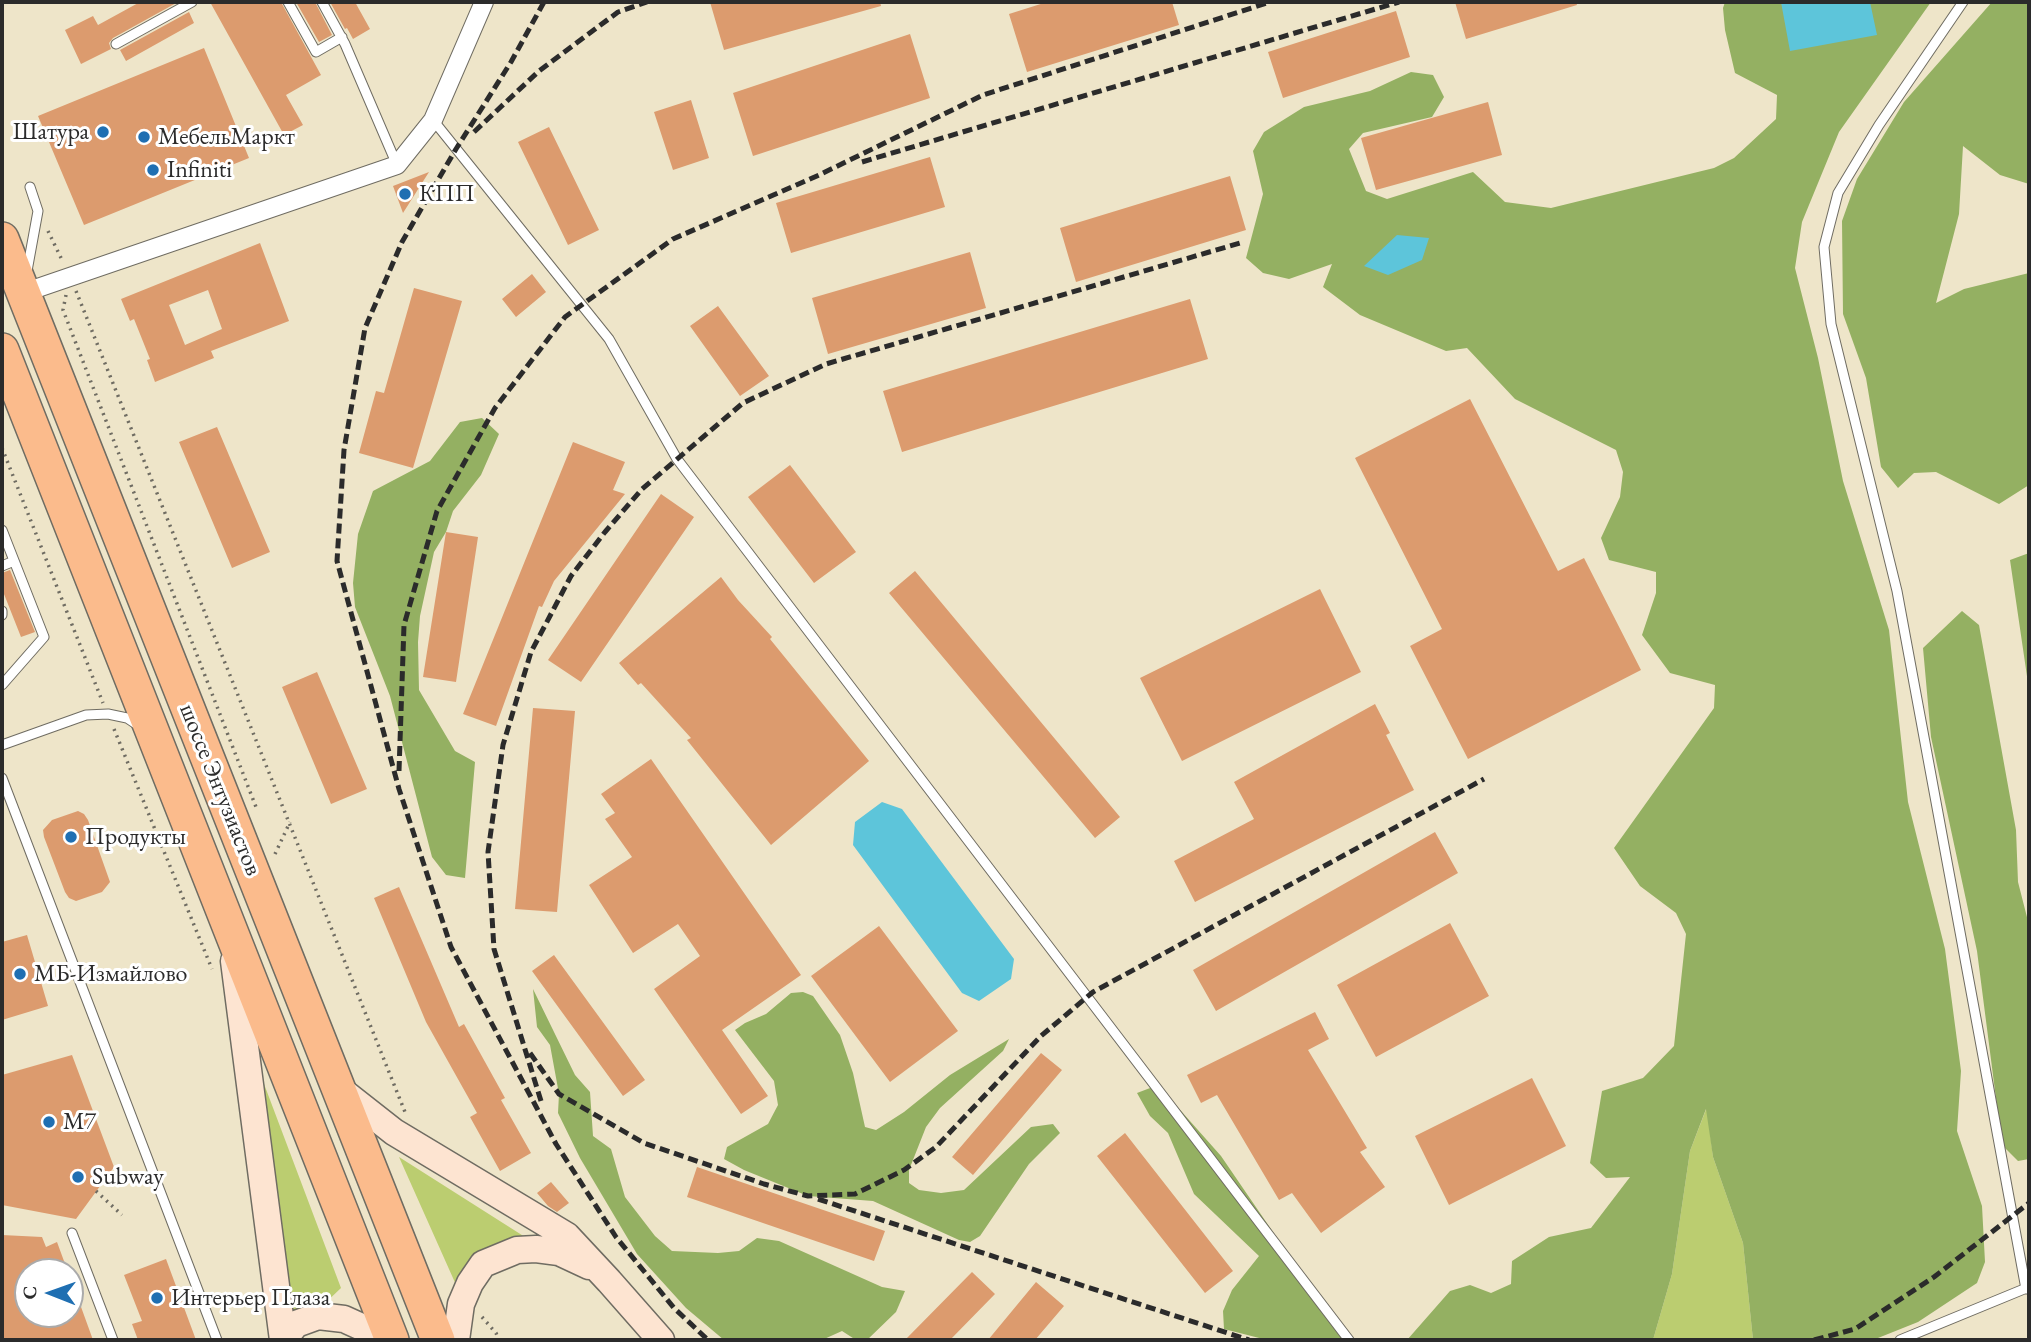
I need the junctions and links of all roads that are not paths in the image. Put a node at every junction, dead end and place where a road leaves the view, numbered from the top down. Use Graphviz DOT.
graph roads {
  1 [pos="192,2"];
  2 [pos="288,2"];
  3 [pos="322,2"];
  4 [pos="484,2"];
  5 [pos="1963,2"];
  6 [pos="342,37"];
  7 [pos="117,44"];
  8 [pos="433,120"];
  9 [pos="397,165"];
  10 [pos="30,187"];
  11 [pos="2,239"];
  12 [pos="23,293"];
  13 [pos="2,355"];
  14 [pos="2,530"];
  15 [pos="14,561"];
  16 [pos="2,566"];
  17 [pos="2,685"];
  18 [pos="154,737"];
  19 [pos="2,745"];
  20 [pos="2,778"];
  21 [pos="229,928"];
  22 [pos="338,1088"];
  23 [pos="72,1233"];
  24 [pos="609,1275"];
  25 [pos="2028,1288"];
  26 [pos="113,1340"];
  27 [pos="217,1340"];
  28 [pos="283,1340"];
  29 [pos="381,1340"];
  30 [pos="392,1340"];
  31 [pos="438,1340"];
  32 [pos="456,1340"];
  33 [pos="661,1340"];
  34 [pos="1349,1340"];
  35 [pos="1900,1340"];
  1 -- 7 [label="lane"];
  2 -- 6 [label="lane"];
  3 -- 6 [label="lane"];
  4 -- 8 [label="street"];
  5 -- 25 [label="lane"];
  6 -- 9 [label="lane"];
  8 -- 9 [label="street"];
  8 -- 34 [label="lane"];
  9 -- 12 [label="street"];
  10 -- 12 [label="lane"];
  11 -- 12 [label="highway, шоссе Энтузиастов"];
  12 -- 22 [label="highway, шоссе Энтузиастов"];
  13 -- 18 [label="highway, шоссе Энтузиастов"];
  14 -- 15 [label="lane"];
  15 -- 16 [label="lane"];
  15 -- 17 [label="lane"];
  18 -- 19 [label="lane"];
  18 -- 21 [label="highway, шоссе Энтузиастов"];
  20 -- 27 [label="lane"];
  21 -- 28 [label="street"];
  21 -- 30 [label="highway, шоссе Энтузиастов"];
  22 -- 24 [label="street"];
  22 -- 31 [label="highway, шоссе Энтузиастов"];
  23 -- 26 [label="lane"];
  24 -- 32 [label="street"];
  24 -- 33 [label="street"];
  25 -- 35 [label="lane"];
  28 -- 29 [label="street"];
}
